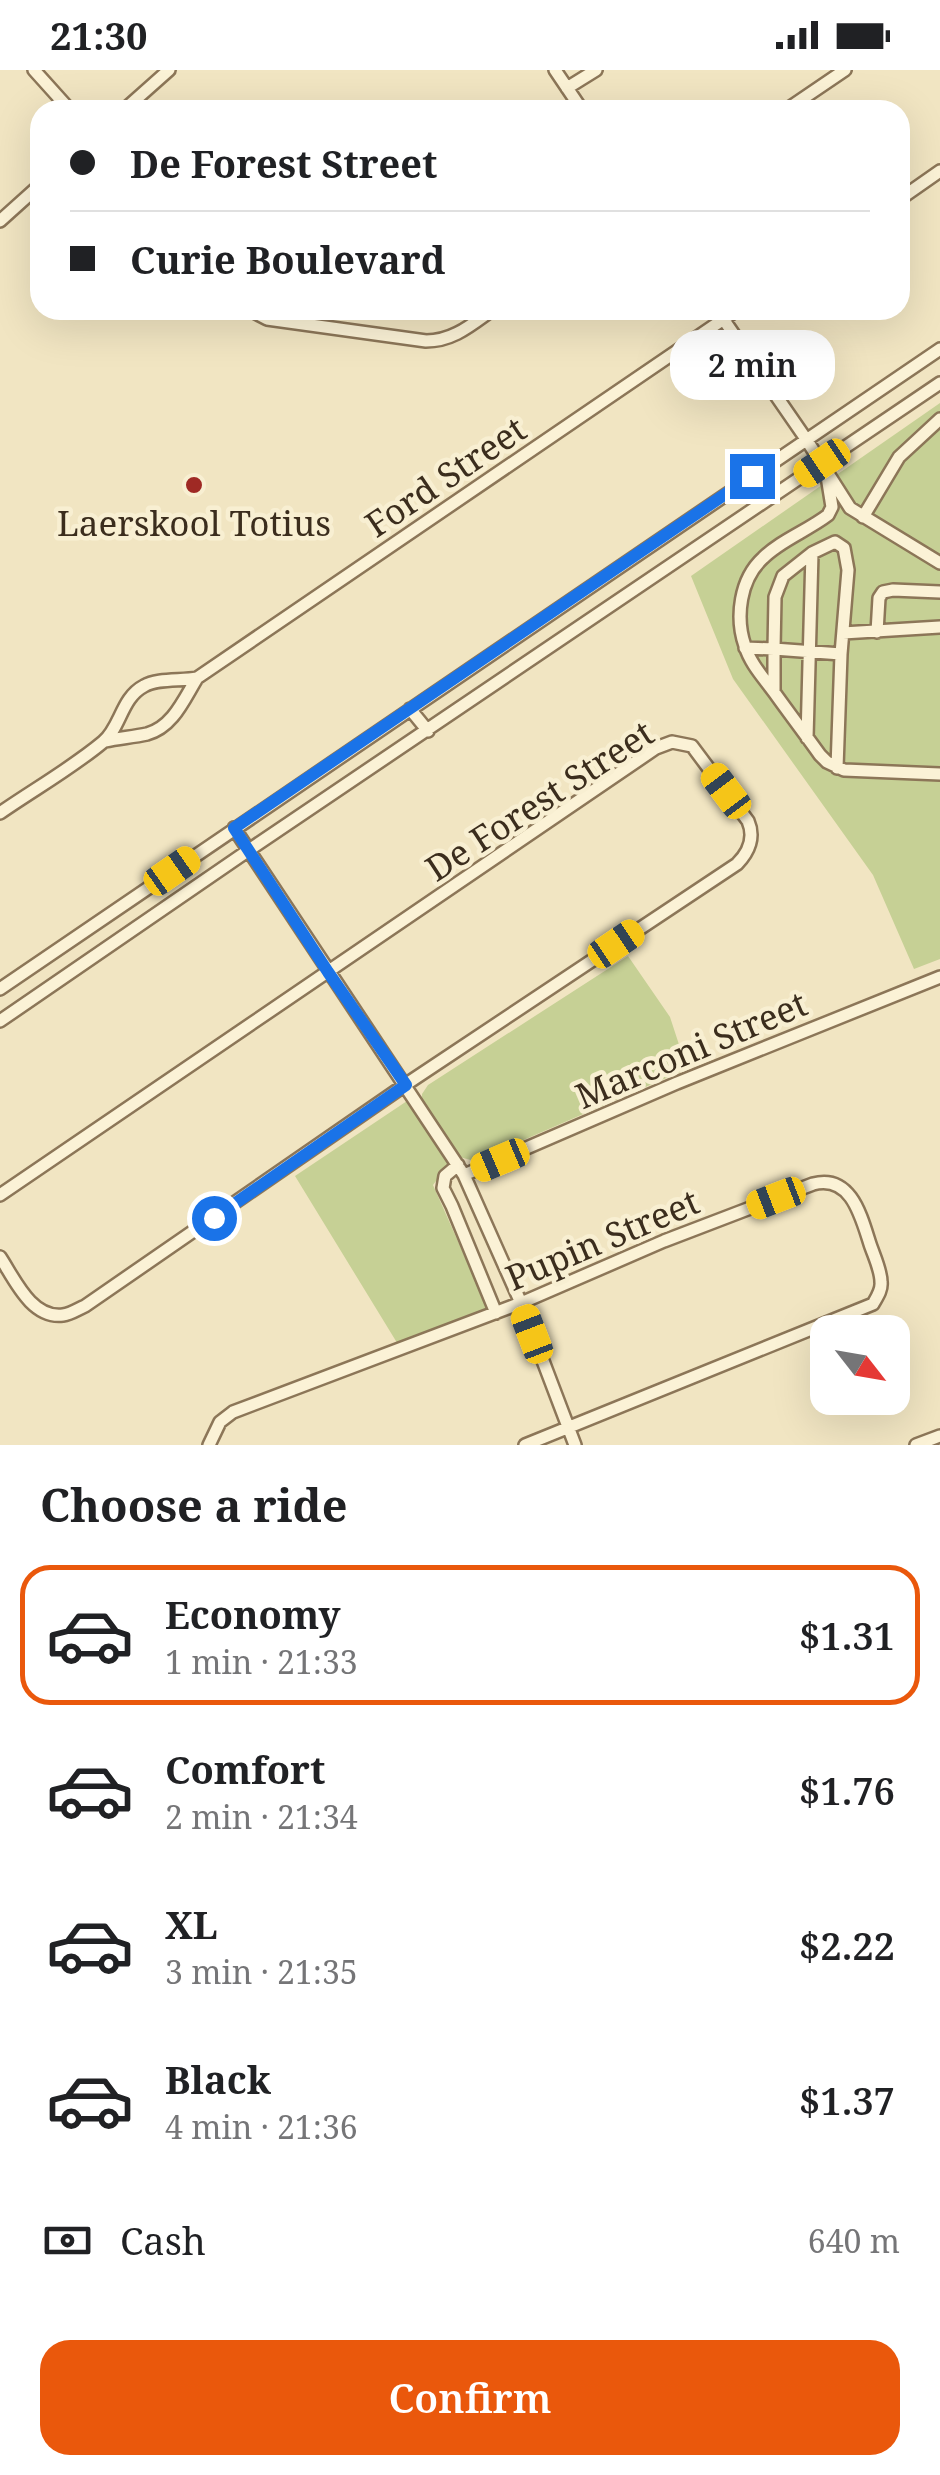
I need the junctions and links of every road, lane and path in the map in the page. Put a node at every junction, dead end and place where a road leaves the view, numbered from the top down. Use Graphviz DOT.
graph roads {
  1 [pos="34,70"];
  2 [pos="169,70"];
  3 [pos="555,70"];
  4 [pos="596,70"];
  5 [pos="845,70"];
  6 [pos="568,88"];
  7 [pos="61,100"];
  8 [pos="135,100"];
  9 [pos="576,100"];
  10 [pos="801,100"];
  11 [pos="940,172"];
  12 [pos="910,192"];
  13 [pos="30,194"];
  14 [pos="0,222"];
  15 [pos="267,320"];
  16 [pos="477,320"];
  17 [pos="713,320"];
  18 [pos="723,320"];
  19 [pos="940,348"];
  20 [pos="940,382"];
  21 [pos="940,419"];
  22 [pos="806,439"];
  23 [pos="824,467"];
  24 [pos="863,517"];
  25 [pos="670,532"];
  26 [pos="812,553"];
  27 [pos="687,554"];
  28 [pos="940,563"];
  29 [pos="940,592"];
  30 [pos="940,627"];
  31 [pos="877,632"];
  32 [pos="843,633"];
  33 [pos="745,648"];
  34 [pos="774,650"];
  35 [pos="811,652"];
  36 [pos="841,654"];
  37 [pos="197,678"];
  38 [pos="774,692"];
  39 [pos="410,709"];
  40 [pos="428,731"];
  41 [pos="807,738"];
  42 [pos="105,741"];
  43 [pos="838,768"];
  44 [pos="940,774"];
  45 [pos="0,812"];
  46 [pos="234,828"];
  47 [pos="249,850"];
  48 [pos="48,956"];
  49 [pos="328,972"];
  50 [pos="940,977"];
  51 [pos="62,978"];
  52 [pos="0,989"];
  53 [pos="0,1021"];
  54 [pos="406,1085"];
  55 [pos="461,1170"];
  56 [pos="0,1195"];
  57 [pos="0,1257"];
  58 [pos="521,1303"];
  59 [pos="496,1313"];
  60 [pos="568,1428"];
  61 [pos="940,1436"];
  62 [pos="209,1445"];
  63 [pos="525,1445"];
  64 [pos="575,1445"];
  65 [pos="916,1445"];
  1 -- 7 [label="street"];
  2 -- 8 [label="street"];
  3 -- 6 [label="street"];
  4 -- 6 [label="street"];
  5 -- 10 [label="street"];
  6 -- 9 [label="street"];
  11 -- 12 [label="street"];
  13 -- 14 [label="street"];
  15 -- 16 [label="street"];
  17 -- 37 [label="street, Ford Street"];
  18 -- 22 [label="street"];
  19 -- 22 [label="street"];
  20 -- 23 [label="street"];
  21 -- 24 [label="street"];
  22 -- 23 [label="street"];
  22 -- 25 [label="street"];
  23 -- 24 [label="street"];
  23 -- 27 [label="street"];
  23 -- 33 [label="street"];
  24 -- 28 [label="street"];
  25 -- 27 [label="street"];
  25 -- 39 [label="street"];
  26 -- 32 [label="street"];
  26 -- 34 [label="street"];
  26 -- 35 [label="street"];
  27 -- 40 [label="street"];
  29 -- 31 [label="street"];
  30 -- 31 [label="street"];
  31 -- 32 [label="street"];
  32 -- 36 [label="street"];
  33 -- 34 [label="street"];
  33 -- 38 [label="street"];
  34 -- 35 [label="street"];
  34 -- 38 [label="street"];
  35 -- 36 [label="street"];
  35 -- 41 [label="street"];
  36 -- 43 [label="street"];
  37 -- 42 [label="street, Ford Street"];
  37 -- 42 [label="street, Ford Street"];
  38 -- 41 [label="street"];
  39 -- 40 [label="street"];
  39 -- 46 [label="street"];
  40 -- 47 [label="street"];
  41 -- 43 [label="street"];
  42 -- 45 [label="street, Ford Street"];
  43 -- 44 [label="street"];
  46 -- 47 [label="street"];
  46 -- 48 [label="street"];
  47 -- 49 [label="street"];
  47 -- 51 [label="street"];
  48 -- 51 [label="street"];
  48 -- 52 [label="street"];
  49 -- 54 [label="street"];
  49 -- 54 [label="street, De Forest Street"];
  49 -- 56 [label="street, De Forest Street"];
  50 -- 55 [label="street, Marconi Street"];
  51 -- 53 [label="street"];
  54 -- 55 [label="street"];
  54 -- 57 [label="street, De Forest Street"];
  55 -- 58 [label="street"];
  55 -- 59 [label="street"];
  58 -- 59 [label="street, Pupin Street"];
  58 -- 60 [label="street"];
  58 -- 60 [label="street, Pupin Street"];
  59 -- 62 [label="street, Pupin Street"];
  60 -- 63 [label="street, Pupin Street"];
  60 -- 64 [label="street"];
  61 -- 65 [label="street"];
}
